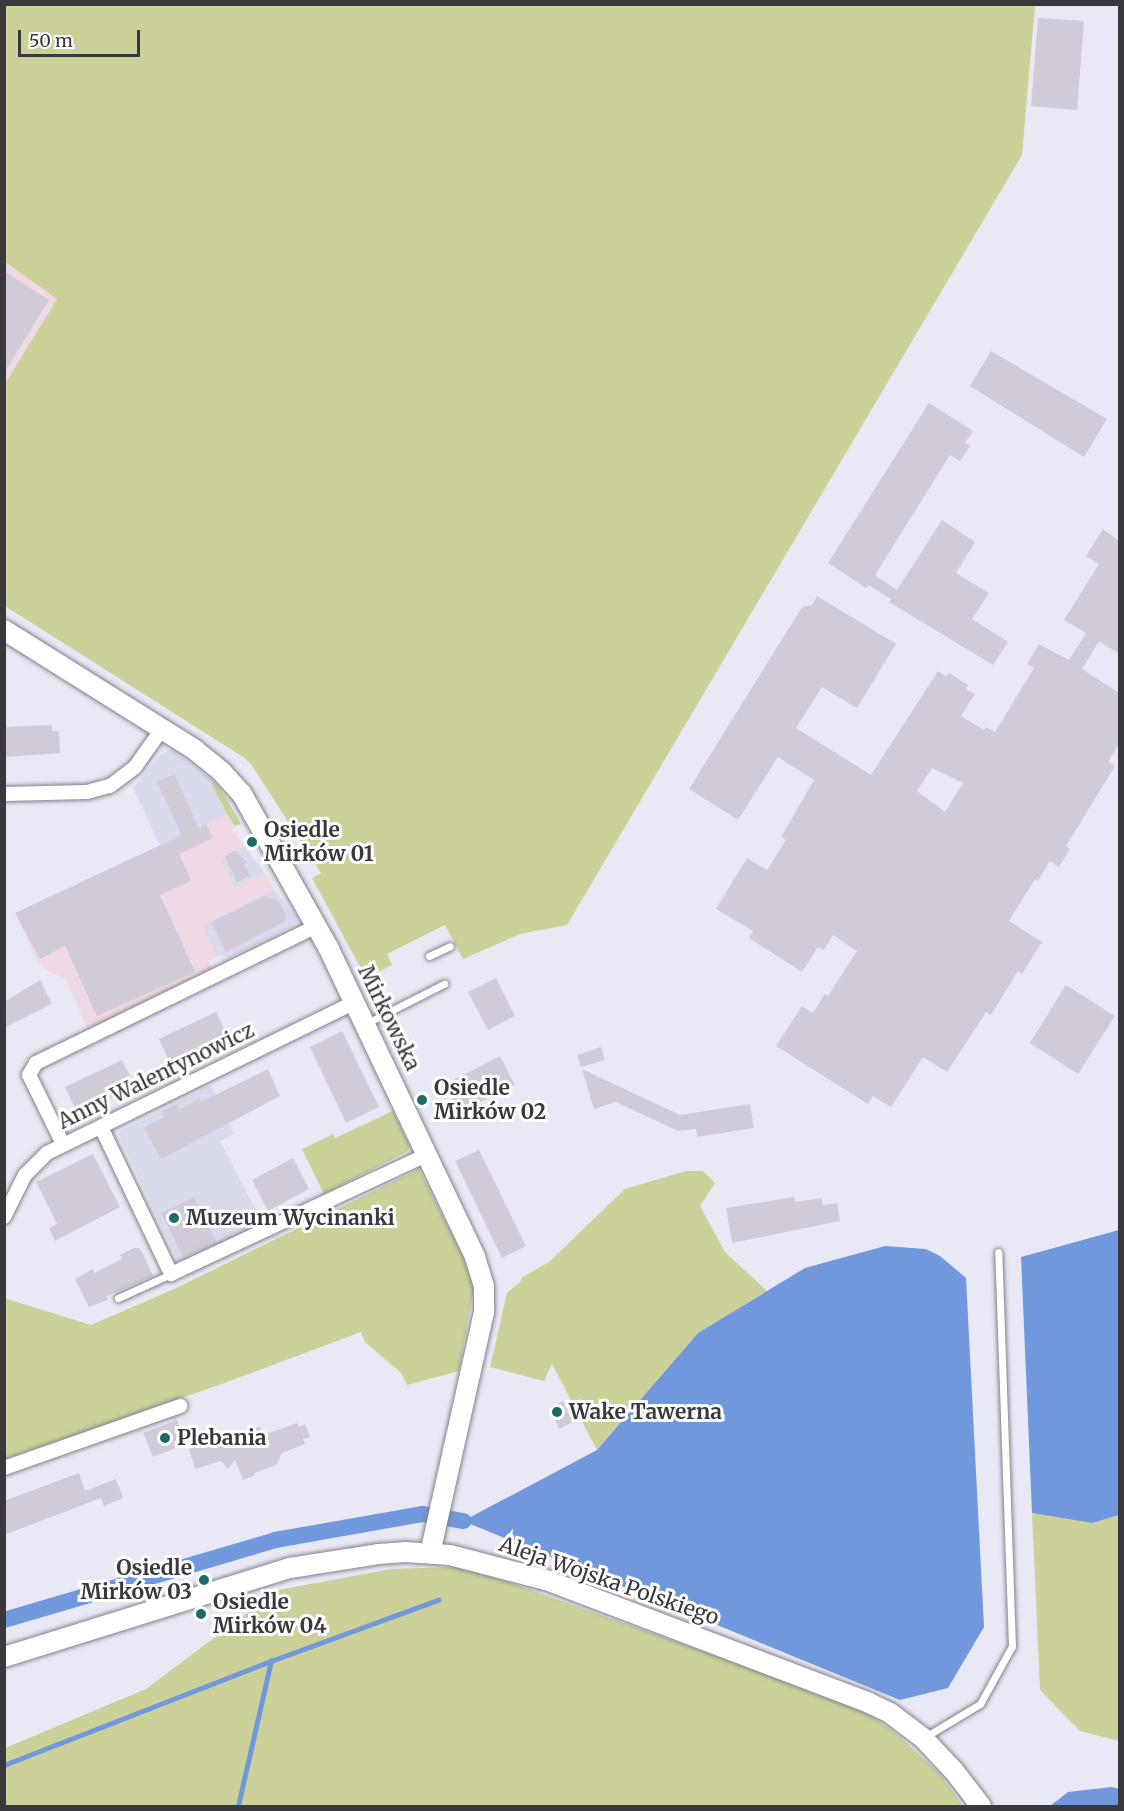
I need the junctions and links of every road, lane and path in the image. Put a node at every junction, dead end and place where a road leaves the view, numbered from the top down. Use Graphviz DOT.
graph roads {
  1 [pos="4,630"];
  2 [pos="162,729"];
  3 [pos="4,794"];
  4 [pos="317,926"];
  5 [pos="450,946"];
  6 [pos="429,956"];
  7 [pos="444,984"];
  8 [pos="355,1002"];
  9 [pos="365,1024"];
  10 [pos="101,1127"];
  11 [pos="63,1144"];
  12 [pos="428,1154"];
  13 [pos="4,1217"];
  14 [pos="998,1252"];
  15 [pos="171,1274"];
  16 [pos="118,1298"];
  17 [pos="180,1406"];
  18 [pos="4,1468"];
  19 [pos="430,1553"];
  20 [pos="4,1657"];
  21 [pos="923,1738"];
  22 [pos="981,1806"];
  1 -- 2 [label="street, Mirkowska"];
  2 -- 3 [label="street"];
  2 -- 4 [label="street, Mirkowska"];
  4 -- 8 [label="street, Mirkowska"];
  4 -- 11 [label="street"];
  5 -- 6 [label="lane"];
  7 -- 9 [label="lane"];
  8 -- 9 [label="street, Mirkowska"];
  8 -- 10 [label="street, Anny Walentynowicz"];
  9 -- 12 [label="street, Mirkowska"];
  10 -- 11 [label="street, Anny Walentynowicz"];
  10 -- 15 [label="street"];
  11 -- 13 [label="street, Anny Walentynowicz"];
  12 -- 15 [label="street"];
  12 -- 19 [label="street, Mirkowska"];
  14 -- 21 [label="lane"];
  15 -- 16 [label="lane"];
  17 -- 18 [label="street"];
  19 -- 20 [label="street, Aleja Wojska Polskiego"];
  19 -- 21 [label="street, Aleja Wojska Polskiego"];
  21 -- 22 [label="street, Aleja Wojska Polskiego"];
}
